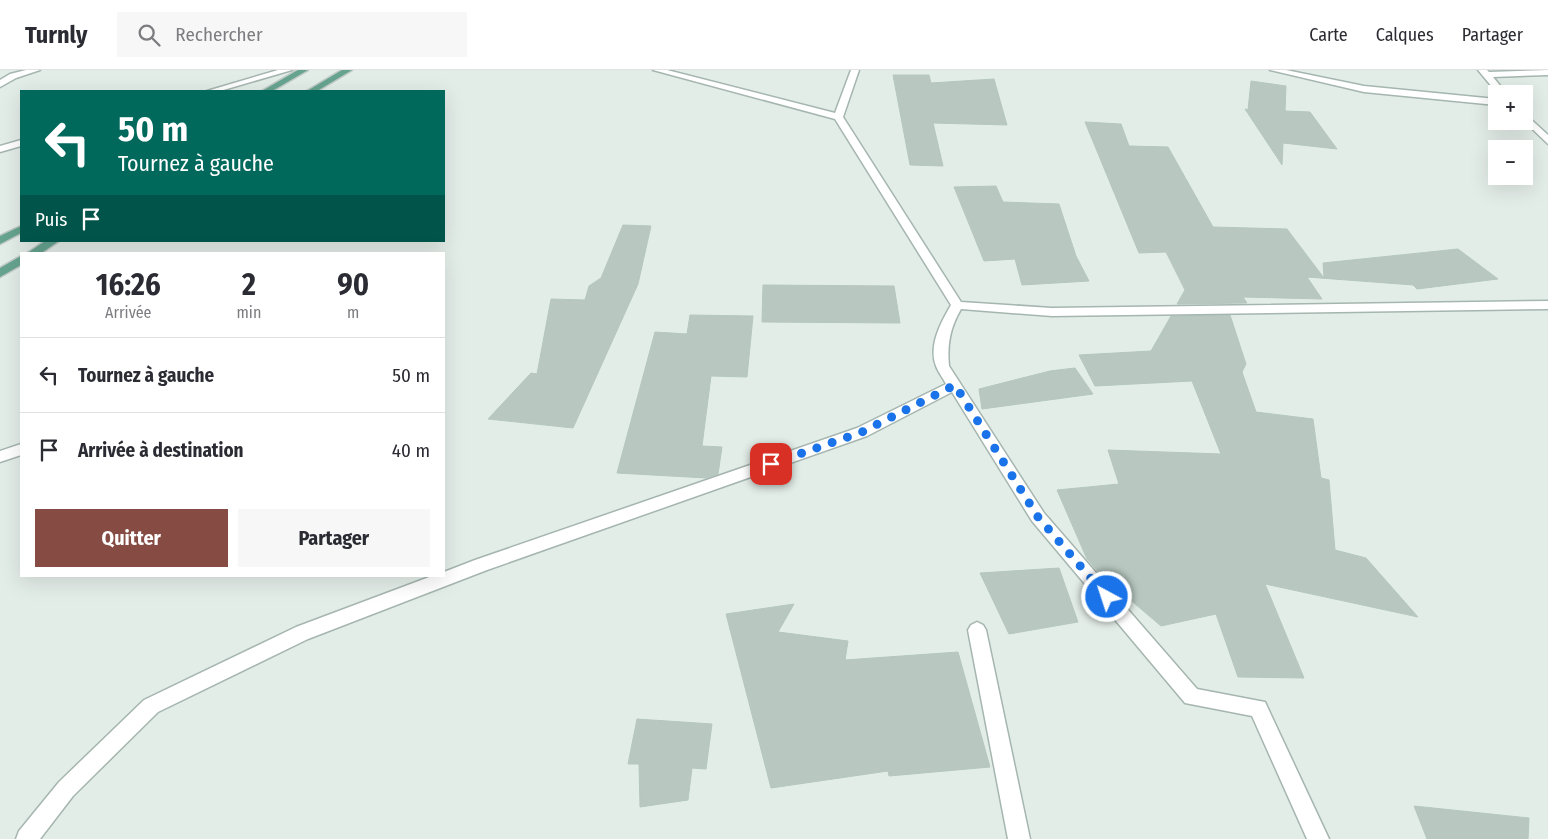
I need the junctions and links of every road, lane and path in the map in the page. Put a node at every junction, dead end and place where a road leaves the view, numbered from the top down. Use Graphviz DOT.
graph roads {
  1 [pos="36,70"];
  2 [pos="288,70"];
  3 [pos="304,70"];
  4 [pos="348,70"];
  5 [pos="657,70"];
  6 [pos="855,70"];
  7 [pos="1274,70"];
  8 [pos="1548,72"];
  9 [pos="1484,73"];
  10 [pos="0,84"];
  11 [pos="1495,85"];
  12 [pos="215,90"];
  13 [pos="268,90"];
  14 [pos="314,90"];
  15 [pos="1488,101"];
  16 [pos="838,117"];
  17 [pos="1533,125"];
  18 [pos="1548,141"];
  19 [pos="20,143"];
  20 [pos="0,149"];
  21 [pos="20,230"];
  22 [pos="0,241"];
  23 [pos="51,242"];
  24 [pos="35,252"];
  25 [pos="20,261"];
  26 [pos="0,272"];
  27 [pos="957,305"];
  28 [pos="1548,306"];
  29 [pos="955,385"];
  30 [pos="20,449"];
  31 [pos="0,457"];
  32 [pos="977,630"];
  33 [pos="27,839"];
  34 [pos="1019,839"];
  35 [pos="1318,839"];
  1 -- 10 [label="street"];
  2 -- 12 [label="street"];
  3 -- 13 [label="main road"];
  4 -- 14 [label="main road"];
  5 -- 16 [label="street"];
  6 -- 16 [label="street"];
  7 -- 15 [label="street"];
  8 -- 9 [label="street"];
  9 -- 11 [label="street"];
  16 -- 27 [label="street"];
  17 -- 18 [label="street"];
  19 -- 20 [label="street"];
  21 -- 22 [label="main road"];
  23 -- 24 [label="main road"];
  25 -- 26 [label="main road"];
  27 -- 28 [label="street"];
  27 -- 29 [label="street"];
  29 -- 33 [label="street"];
  29 -- 35 [label="street"];
  30 -- 31 [label="street"];
  32 -- 34 [label="street"];
}
